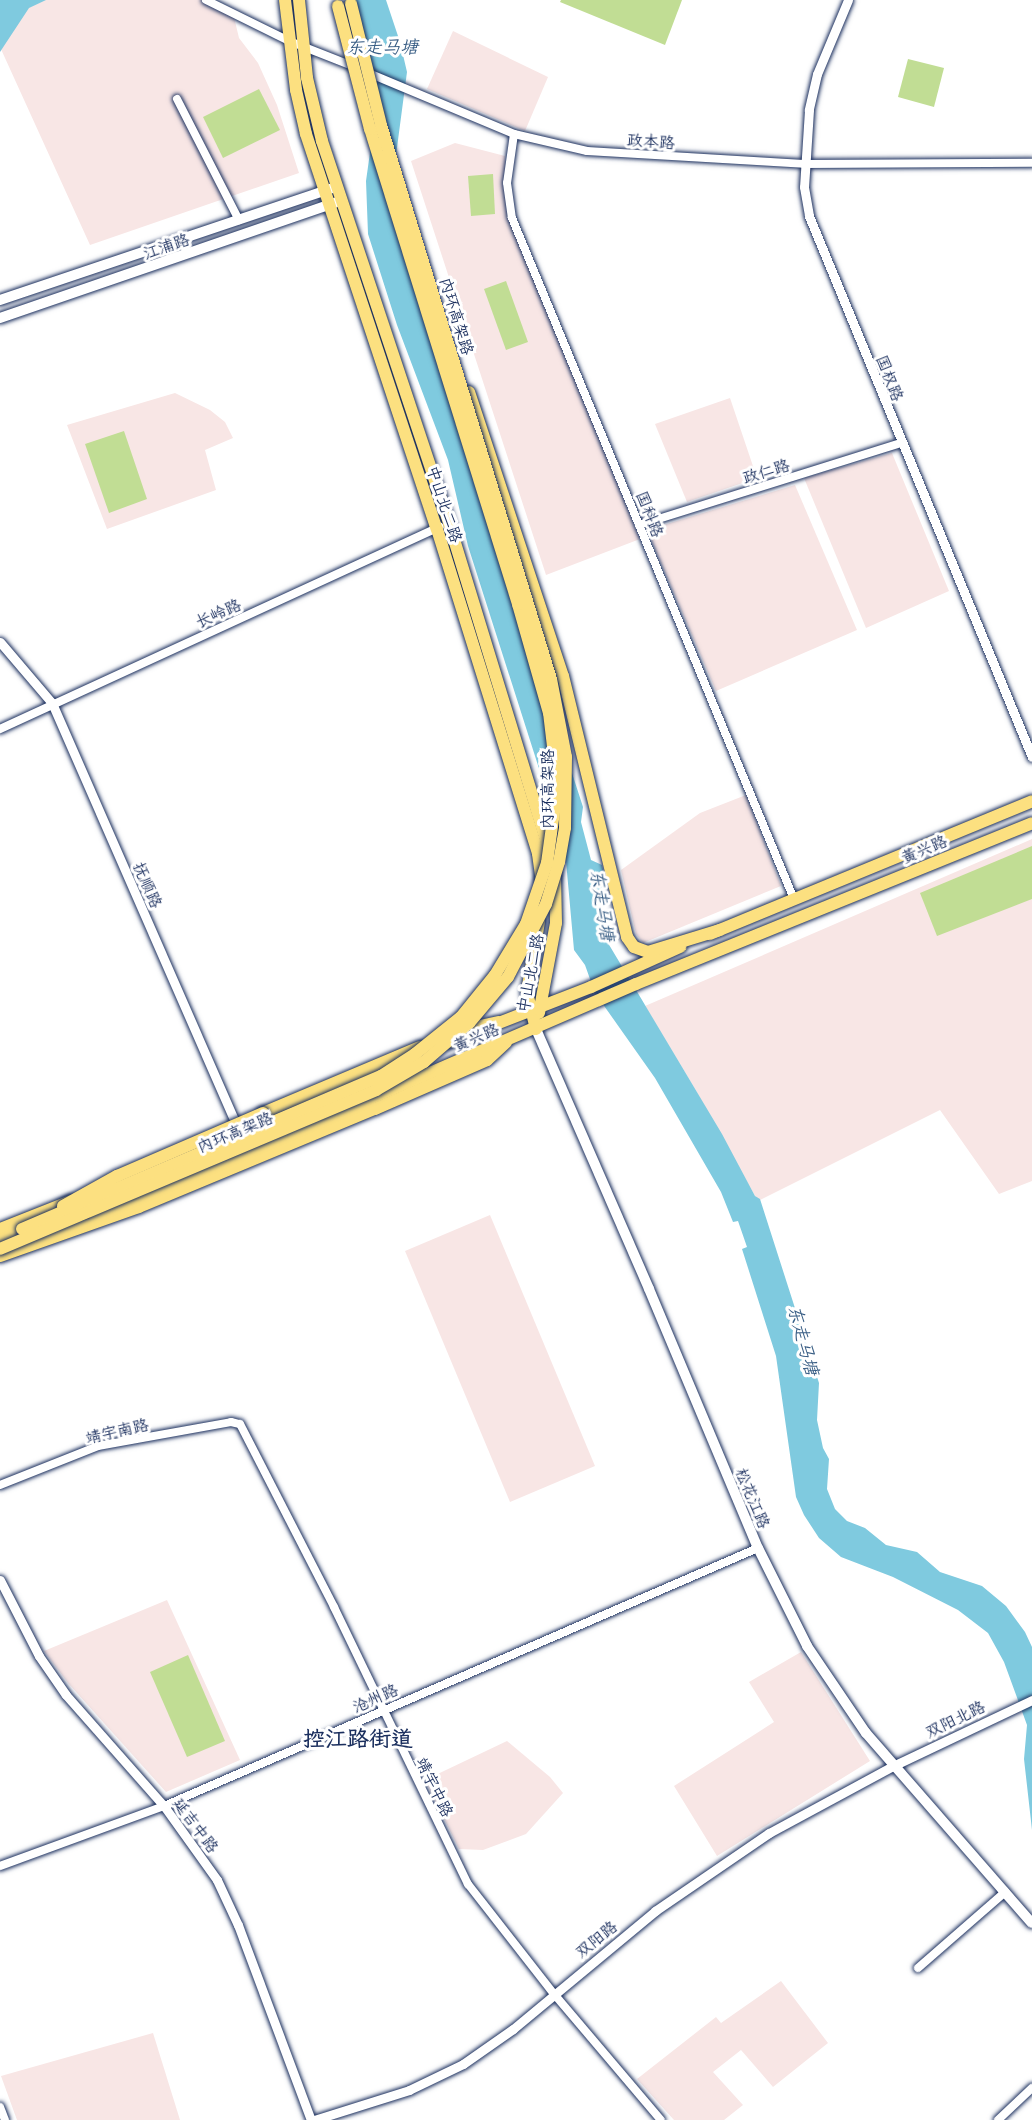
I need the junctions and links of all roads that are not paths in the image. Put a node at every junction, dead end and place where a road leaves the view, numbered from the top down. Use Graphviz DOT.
graph roads {
  1 [pos="206,0"];
  2 [pos="285,0"];
  3 [pos="299,0"];
  4 [pos="338,0"];
  5 [pos="350,0"];
  6 [pos="848,0"];
  7 [pos="289,41"];
  8 [pos="304,48"];
  9 [pos="177,99"];
  10 [pos="514,134"];
  11 [pos="1032,163"];
  12 [pos="804,164"];
  13 [pos="337,186"];
  14 [pos="324,191"];
  15 [pos="342,200"];
  16 [pos="328,205"];
  17 [pos="239,220"];
  18 [pos="433,293"];
  19 [pos="0,300"];
  20 [pos="0,318"];
  21 [pos="901,443"];
  22 [pos="449,524"];
  23 [pos="639,525"];
  24 [pos="437,529"];
  25 [pos="0,642"];
  26 [pos="52,703"];
  27 [pos="0,729"];
  28 [pos="1032,757"];
  29 [pos="1032,801"];
  30 [pos="1032,823"];
  31 [pos="794,899"];
  32 [pos="720,930"];
  33 [pos="535,1009"];
  34 [pos="498,1022"];
  35 [pos="536,1029"];
  36 [pos="506,1042"];
  37 [pos="239,1131"];
  38 [pos="249,1153"];
  39 [pos="0,1229"];
  40 [pos="22,1229"];
  41 [pos="0,1238"];
  42 [pos="0,1249"];
  43 [pos="0,1256"];
  44 [pos="243,1428"];
  45 [pos="0,1485"];
  46 [pos="758,1548"];
  47 [pos="0,1580"];
  48 [pos="1032,1700"];
  49 [pos="382,1709"];
  50 [pos="893,1766"];
  51 [pos="164,1806"];
  52 [pos="0,1866"];
  53 [pos="1005,1892"];
  54 [pos="1032,1923"];
  55 [pos="918,1968"];
  56 [pos="554,1994"];
  57 [pos="1032,2088"];
  58 [pos="0,2107"];
  59 [pos="5,2120"];
  60 [pos="312,2120"];
  61 [pos="662,2120"];
  62 [pos="998,2120"];
  1 -- 7 [label="street, 政本路"];
  2 -- 7 [label="main road, 中山北二路"];
  3 -- 8 [label="main road, 中山北二路"];
  4 -- 40 [label="main road, 内环高架路, bridge"];
  5 -- 18 [label="main road, 内环高架路, bridge"];
  6 -- 12 [label="street, 国权路"];
  7 -- 8 [label="street, 政本路"];
  7 -- 14 [label="main road, 中山北二路"];
  8 -- 10 [label="street, 政本路"];
  8 -- 13 [label="main road, 中山北二路"];
  9 -- 17 [label="street"];
  10 -- 12 [label="street, 政本路"];
  10 -- 23 [label="street, 国科路"];
  11 -- 12 [label="street, 政本路"];
  12 -- 21 [label="street, 国权路"];
  13 -- 14 [label="main road, 江浦路"];
  13 -- 15 [label="main road, 中山北二路"];
  14 -- 16 [label="main road, 中山北二路"];
  14 -- 19 [label="main road, 江浦路"];
  15 -- 16 [label="main road, 江浦路"];
  15 -- 22 [label="main road, 中山北二路"];
  16 -- 20 [label="main road, 江浦路"];
  16 -- 24 [label="main road, 中山北二路"];
  18 -- 32 [label="main road, bridge"];
  18 -- 42 [label="main road, 内环高架路, bridge"];
  21 -- 23 [label="street, 政仁路"];
  21 -- 28 [label="street, 国权路"];
  22 -- 24 [label="street, 长岭路"];
  22 -- 33 [label="main road, 中山北二路"];
  23 -- 31 [label="street, 国科路"];
  24 -- 26 [label="street, 长岭路"];
  24 -- 33 [label="main road, 中山北二路"];
  25 -- 26 [label="street, 抚顺路"];
  26 -- 27 [label="street, 长岭路"];
  26 -- 37 [label="street, 抚顺路"];
  29 -- 31 [label="main road, 黄兴路"];
  30 -- 35 [label="main road, 黄兴路"];
  31 -- 32 [label="main road, 黄兴路"];
  32 -- 33 [label="main road, 黄兴路"];
  33 -- 34 [label="main road, 黄兴路"];
  33 -- 35 [label="main road, 中山北二路"];
  34 -- 37 [label="main road, 黄兴路"];
  34 -- 40 [label="main road, bridge"];
  35 -- 36 [label="main road, 黄兴路"];
  35 -- 46 [label="main road, 松花江路"];
  36 -- 38 [label="main road, 黄兴路"];
  36 -- 43 [label="main road"];
  37 -- 38 [label="street, 抚顺路"];
  37 -- 39 [label="main road, 黄兴路"];
  38 -- 43 [label="main road, 黄兴路"];
  40 -- 41 [label="main road, 内环高架路"];
  44 -- 45 [label="street, 靖宇南路"];
  44 -- 49 [label="street, 靖宇中路"];
  46 -- 49 [label="street, 沧州路"];
  46 -- 50 [label="main road, 松花江路"];
  47 -- 51 [label="street, 延吉中路"];
  48 -- 50 [label="street, 双阳北路"];
  49 -- 51 [label="street, 沧州路"];
  49 -- 56 [label="street, 靖宇中路"];
  50 -- 53 [label="main road, 松花江路"];
  50 -- 56 [label="street, 双阳路"];
  51 -- 52 [label="street, 沧州路"];
  51 -- 60 [label="street, 延吉中路"];
  53 -- 54 [label="main road, 松花江路"];
  53 -- 55 [label="street"];
  56 -- 60 [label="street, 双阳路"];
  56 -- 61 [label="street, 靖宇中路"];
  57 -- 62 [label="street"];
  58 -- 59 [label="street"];
}
